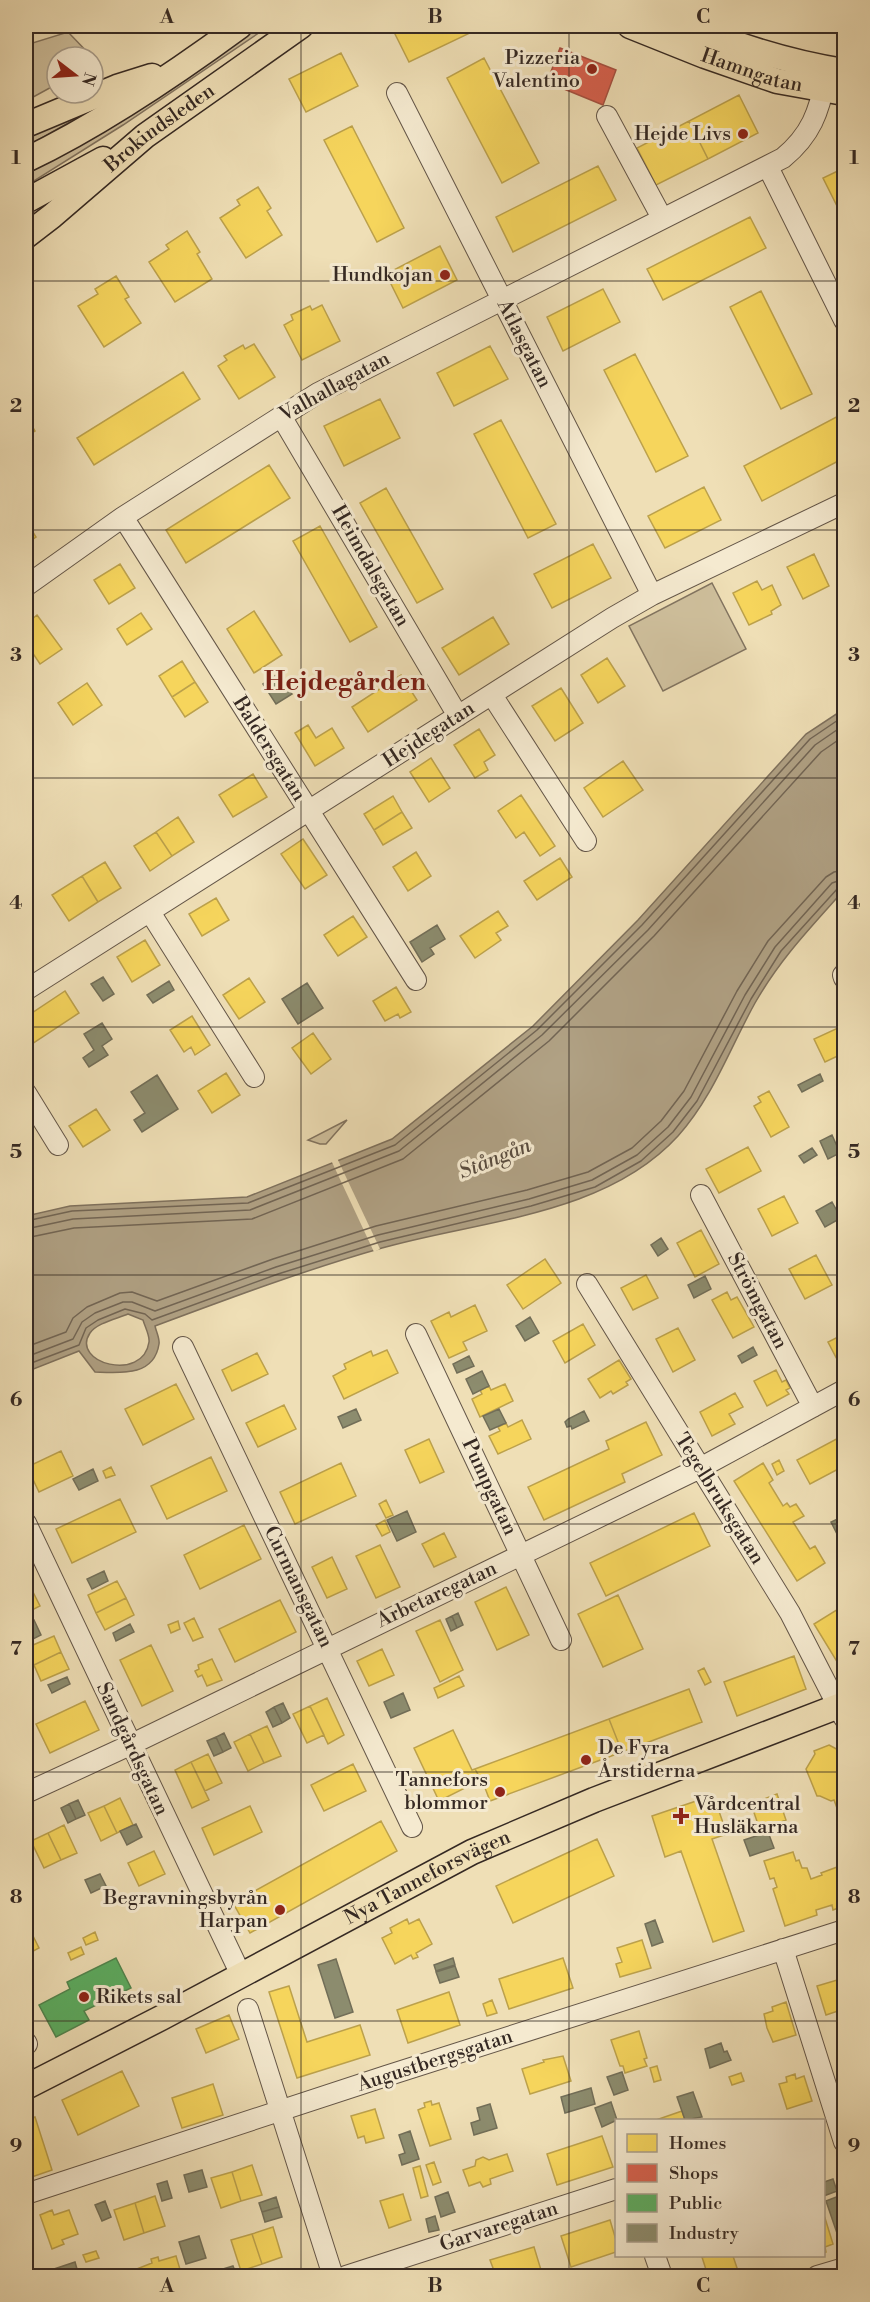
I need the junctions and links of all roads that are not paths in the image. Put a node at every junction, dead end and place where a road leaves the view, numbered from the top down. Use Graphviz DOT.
graph roads {
  1 [pos="240,26"];
  2 [pos="301,26"];
  3 [pos="630,26"];
  4 [pos="688,26"];
  5 [pos="177,68"];
  6 [pos="835,81"];
  7 [pos="397,93"];
  8 [pos="607,116"];
  9 [pos="26,125"];
  10 [pos="145,136"];
  11 [pos="26,160"];
  12 [pos="768,167"];
  13 [pos="26,201"];
  14 [pos="662,218"];
  15 [pos="26,236"];
  16 [pos="502,299"];
  17 [pos="844,320"];
  18 [pos="281,416"];
  19 [pos="844,503"];
  20 [pos="123,517"];
  21 [pos="26,586"];
  22 [pos="652,595"];
  23 [pos="492,694"];
  24 [pos="458,716"];
  25 [pos="309,812"];
  26 [pos="586,842"];
  27 [pos="150,912"];
  28 [pos="416,980"];
  29 [pos="26,990"];
  30 [pos="254,1077"];
  31 [pos="26,1093"];
  32 [pos="58,1145"];
  33 [pos="701,1195"];
  34 [pos="587,1284"];
  35 [pos="416,1334"];
  36 [pos="183,1347"];
  37 [pos="844,1390"];
  38 [pos="813,1407"];
  39 [pos="700,1468"];
  40 [pos="26,1523"];
  41 [pos="521,1555"];
  42 [pos="561,1640"];
  43 [pos="327,1648"];
  44 [pos="843,1709"];
  45 [pos="130,1745"];
  46 [pos="26,1793"];
  47 [pos="412,1827"];
  48 [pos="844,1930"];
  49 [pos="783,1949"];
  50 [pos="241,1975"];
  51 [pos="248,2009"];
  52 [pos="26,2087"];
  53 [pos="282,2111"];
  54 [pos="835,2118"];
  55 [pos="844,2142"];
  56 [pos="615,2189"];
  57 [pos="26,2194"];
  58 [pos="655,2257"];
  59 [pos="844,2268"];
  60 [pos="333,2277"];
  61 [pos="346,2277"];
  62 [pos="662,2277"];
  63 [pos="817,2277"];
  1 -- 5 [label="main road, Brokindsleden"];
  2 -- 10 [label="main road, Brokindsleden"];
  3 -- 6 [label="main road, Hamngatan"];
  4 -- 6 [label="main road, Hamngatan"];
  5 -- 9 [label="main road"];
  5 -- 11 [label="main road, Brokindsleden"];
  6 -- 12 [label="street, Valhallagatan"];
  7 -- 16 [label="street, Atlasgatan"];
  8 -- 14 [label="street"];
  10 -- 13 [label="main road"];
  10 -- 15 [label="main road, Brokindsleden"];
  12 -- 14 [label="street, Valhallagatan"];
  12 -- 17 [label="street"];
  14 -- 16 [label="street, Valhallagatan"];
  16 -- 18 [label="street, Valhallagatan"];
  16 -- 22 [label="street, Atlasgatan"];
  18 -- 20 [label="street, Valhallagatan"];
  18 -- 24 [label="street, Heimdalsgatan"];
  19 -- 22 [label="street, Hejdegatan"];
  20 -- 21 [label="street, Valhallagatan"];
  20 -- 25 [label="street, Baldersgatan"];
  22 -- 23 [label="street, Hejdegatan"];
  23 -- 24 [label="street, Hejdegatan"];
  23 -- 26 [label="street"];
  24 -- 25 [label="street, Hejdegatan"];
  25 -- 27 [label="street, Hejdegatan"];
  25 -- 28 [label="street, Baldersgatan"];
  27 -- 29 [label="street, Hejdegatan"];
  27 -- 30 [label="street"];
  31 -- 32 [label="street"];
  33 -- 38 [label="street, Strömgatan"];
  34 -- 39 [label="street, Tegelbruksgatan"];
  35 -- 41 [label="street, Pumpgatan"];
  36 -- 43 [label="street, Curmansgatan"];
  37 -- 38 [label="street, Arbetaregatan"];
  38 -- 39 [label="street, Arbetaregatan"];
  39 -- 41 [label="street, Arbetaregatan"];
  39 -- 44 [label="street, Tegelbruksgatan"];
  40 -- 45 [label="street, Sandgårdsgatan"];
  41 -- 42 [label="street, Pumpgatan"];
  41 -- 43 [label="street, Arbetaregatan"];
  43 -- 45 [label="street, Arbetaregatan"];
  43 -- 47 [label="street, Curmansgatan"];
  44 -- 50 [label="main road, Nya Tanneforsvägen"];
  45 -- 46 [label="street, Arbetaregatan"];
  45 -- 50 [label="street, Sandgårdsgatan"];
  48 -- 49 [label="street, Augustbergsgatan"];
  49 -- 53 [label="street, Augustbergsgatan"];
  49 -- 54 [label="street"];
  50 -- 52 [label="main road, Nya Tanneforsvägen"];
  51 -- 53 [label="street"];
  53 -- 57 [label="street, Augustbergsgatan"];
  53 -- 60 [label="street"];
  54 -- 55 [label="street"];
  56 -- 61 [label="street, Garvaregatan"];
  58 -- 62 [label="street"];
  59 -- 63 [label="street"];
}
